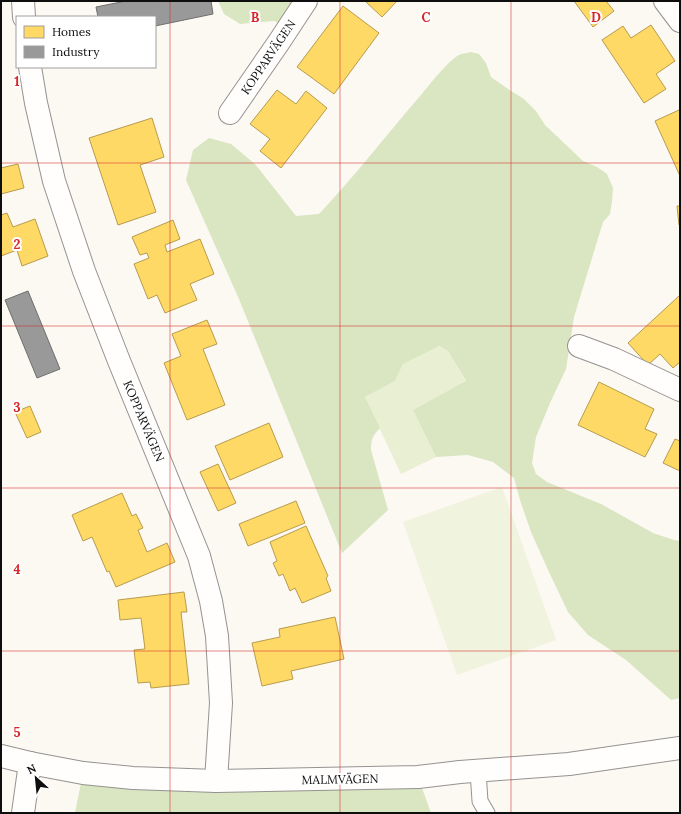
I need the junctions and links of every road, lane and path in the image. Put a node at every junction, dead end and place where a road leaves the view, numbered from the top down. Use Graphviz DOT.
graph roads {
  1 [pos="23,1"];
  2 [pos="306,1"];
  3 [pos="666,1"];
  4 [pos="24,16"];
  5 [pos="680,21"];
  6 [pos="30,68"];
  7 [pos="230,113"];
  8 [pos="579,346"];
  9 [pos="680,390"];
  10 [pos="680,748"];
  11 [pos="1,756"];
  12 [pos="30,763"];
  13 [pos="478,771"];
  14 [pos="216,781"];
  15 [pos="23,813"];
  16 [pos="486,813"];
  1 -- 4 [label="street"];
  2 -- 7 [label="street, KOPPARVÄGEN"];
  3 -- 5 [label="street"];
  6 -- 14 [label="street, KOPPARVÄGEN"];
  8 -- 9 [label="street"];
  10 -- 13 [label="street, MALMVÄGEN"];
  11 -- 12 [label="street, MALMVÄGEN"];
  12 -- 14 [label="street, MALMVÄGEN"];
  12 -- 15 [label="street"];
  13 -- 14 [label="street, MALMVÄGEN"];
  13 -- 16 [label="lane"];
}
